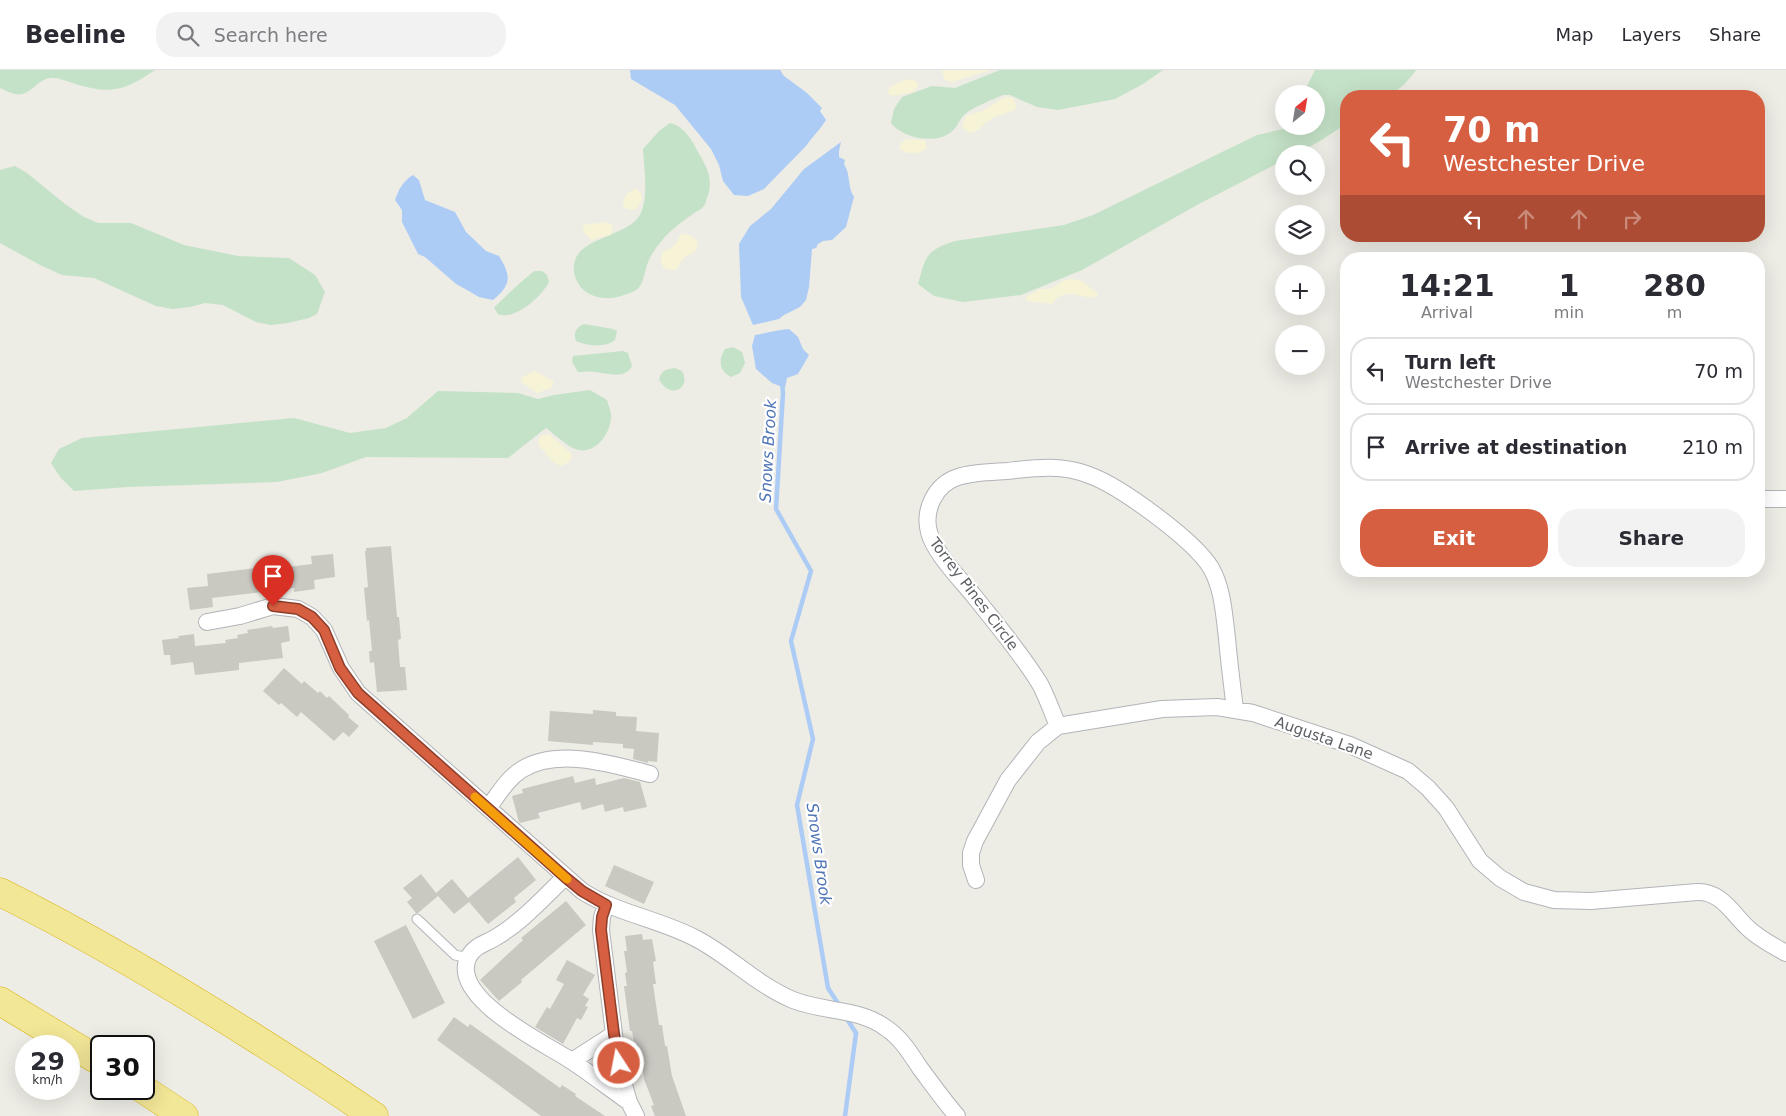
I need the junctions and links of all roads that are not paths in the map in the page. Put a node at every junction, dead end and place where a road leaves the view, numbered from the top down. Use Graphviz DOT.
graph roads {
  1 [pos="1765,499"];
  2 [pos="1786,499"];
  3 [pos="207,622"];
  4 [pos="1235,709"];
  5 [pos="1058,726"];
  6 [pos="650,774"];
  7 [pos="488,808"];
  8 [pos="565,877"];
  9 [pos="976,880"];
  10 [pos="0,892"];
  11 [pos="606,905"];
  12 [pos="417,919"];
  13 [pos="1786,953"];
  14 [pos="468,958"];
  15 [pos="0,1002"];
  16 [pos="614,1034"];
  17 [pos="90,1055"];
  18 [pos="572,1061"];
  19 [pos="155,1097"];
  20 [pos="632,1109"];
  21 [pos="184,1116"];
  22 [pos="374,1116"];
  23 [pos="957,1116"];
  1 -- 2 [label="street"];
  3 -- 7 [label="street"];
  4 -- 5 [label="street, Augusta Lane"];
  4 -- 5 [label="street, Torrey Pines Circle"];
  4 -- 13 [label="street, Augusta Lane"];
  5 -- 9 [label="street, Augusta Lane"];
  6 -- 7 [label="street"];
  7 -- 8 [label="street"];
  8 -- 11 [label="street"];
  8 -- 14 [label="street"];
  10 -- 22 [label="highway"];
  11 -- 16 [label="street"];
  11 -- 23 [label="street"];
  12 -- 14 [label="lane"];
  14 -- 18 [label="street"];
  15 -- 17 [label="highway"];
  16 -- 18 [label="street"];
  16 -- 20 [label="street"];
  18 -- 20 [label="street"];
  19 -- 21 [label="highway"];
}
